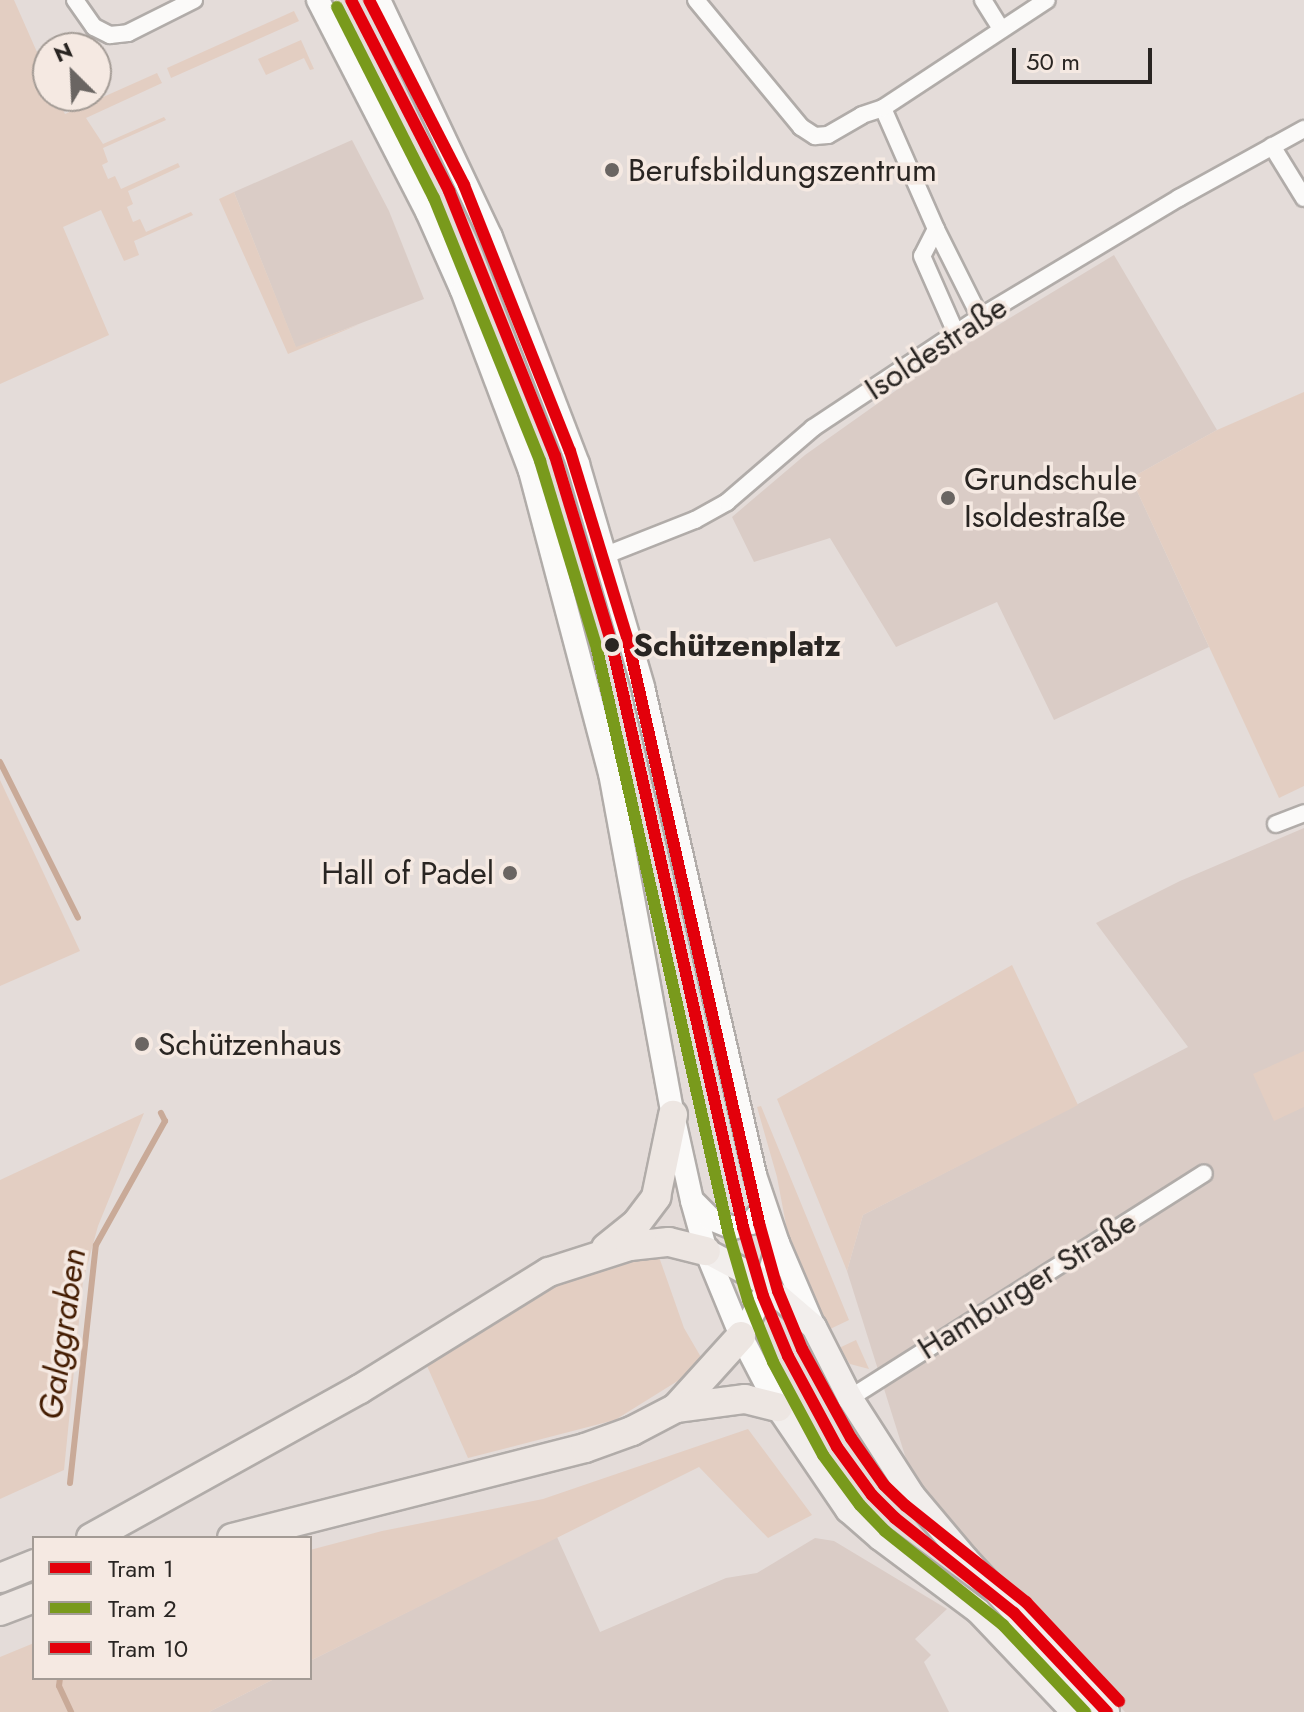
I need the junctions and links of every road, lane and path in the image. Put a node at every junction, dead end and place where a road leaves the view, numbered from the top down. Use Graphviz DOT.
graph roads {
  1 [pos="75,0"];
  2 [pos="194,0"];
  3 [pos="318,0"];
  4 [pos="379,0"];
  5 [pos="696,0"];
  6 [pos="983,0"];
  7 [pos="1047,0"];
  8 [pos="1001,29"];
  9 [pos="883,108"];
  10 [pos="1304,129"];
  11 [pos="1272,146"];
  12 [pos="1304,198"];
  13 [pos="936,229"];
  14 [pos="980,317"];
  15 [pos="956,333"];
  16 [pos="606,555"];
  17 [pos="1304,813"];
  18 [pos="1276,824"];
  19 [pos="673,1115"];
  20 [pos="1204,1173"];
  21 [pos="692,1201"];
  22 [pos="765,1207"];
  23 [pos="778,1243"];
  24 [pos="706,1251"];
  25 [pos="602,1252"];
  26 [pos="767,1285"];
  27 [pos="814,1327"];
  28 [pos="741,1336"];
  29 [pos="850,1398"];
  30 [pos="778,1407"];
  31 [pos="676,1408"];
  32 [pos="95,1536"];
  33 [pos="240,1536"];
  34 [pos="32,1565"];
  35 [pos="0,1578"];
  36 [pos="32,1599"];
  37 [pos="0,1611"];
  38 [pos="1074,1712"];
  39 [pos="1107,1712"];
  1 -- 2 [label="street"];
  3 -- 19 [label="main road"];
  4 -- 16 [label="main road"];
  5 -- 9 [label="street"];
  6 -- 8 [label="street"];
  7 -- 8 [label="street"];
  8 -- 9 [label="street"];
  9 -- 13 [label="street"];
  10 -- 11 [label="street, Isoldestraße"];
  11 -- 12 [label="street"];
  11 -- 14 [label="street, Isoldestraße"];
  13 -- 14 [label="street"];
  13 -- 15 [label="street"];
  14 -- 15 [label="street, Isoldestraße"];
  15 -- 16 [label="street, Isoldestraße"];
  16 -- 22 [label="main road"];
  17 -- 18 [label="street"];
  19 -- 21 [label="main road"];
  19 -- 25 [label="highway"];
  20 -- 29 [label="street, Hamburger Straße"];
  21 -- 22 [label="main road"];
  21 -- 24 [label="main road"];
  22 -- 23 [label="main road"];
  23 -- 26 [label="main road"];
  23 -- 27 [label="main road"];
  24 -- 25 [label="highway"];
  24 -- 26 [label="main road"];
  24 -- 28 [label="main road"];
  25 -- 32 [label="highway"];
  26 -- 27 [label="main road"];
  26 -- 28 [label="main road"];
  27 -- 29 [label="main road"];
  28 -- 30 [label="main road"];
  28 -- 31 [label="highway"];
  29 -- 39 [label="main road"];
  30 -- 31 [label="highway"];
  30 -- 38 [label="main road"];
  31 -- 33 [label="highway"];
  34 -- 35 [label="highway"];
  36 -- 37 [label="highway"];
}
